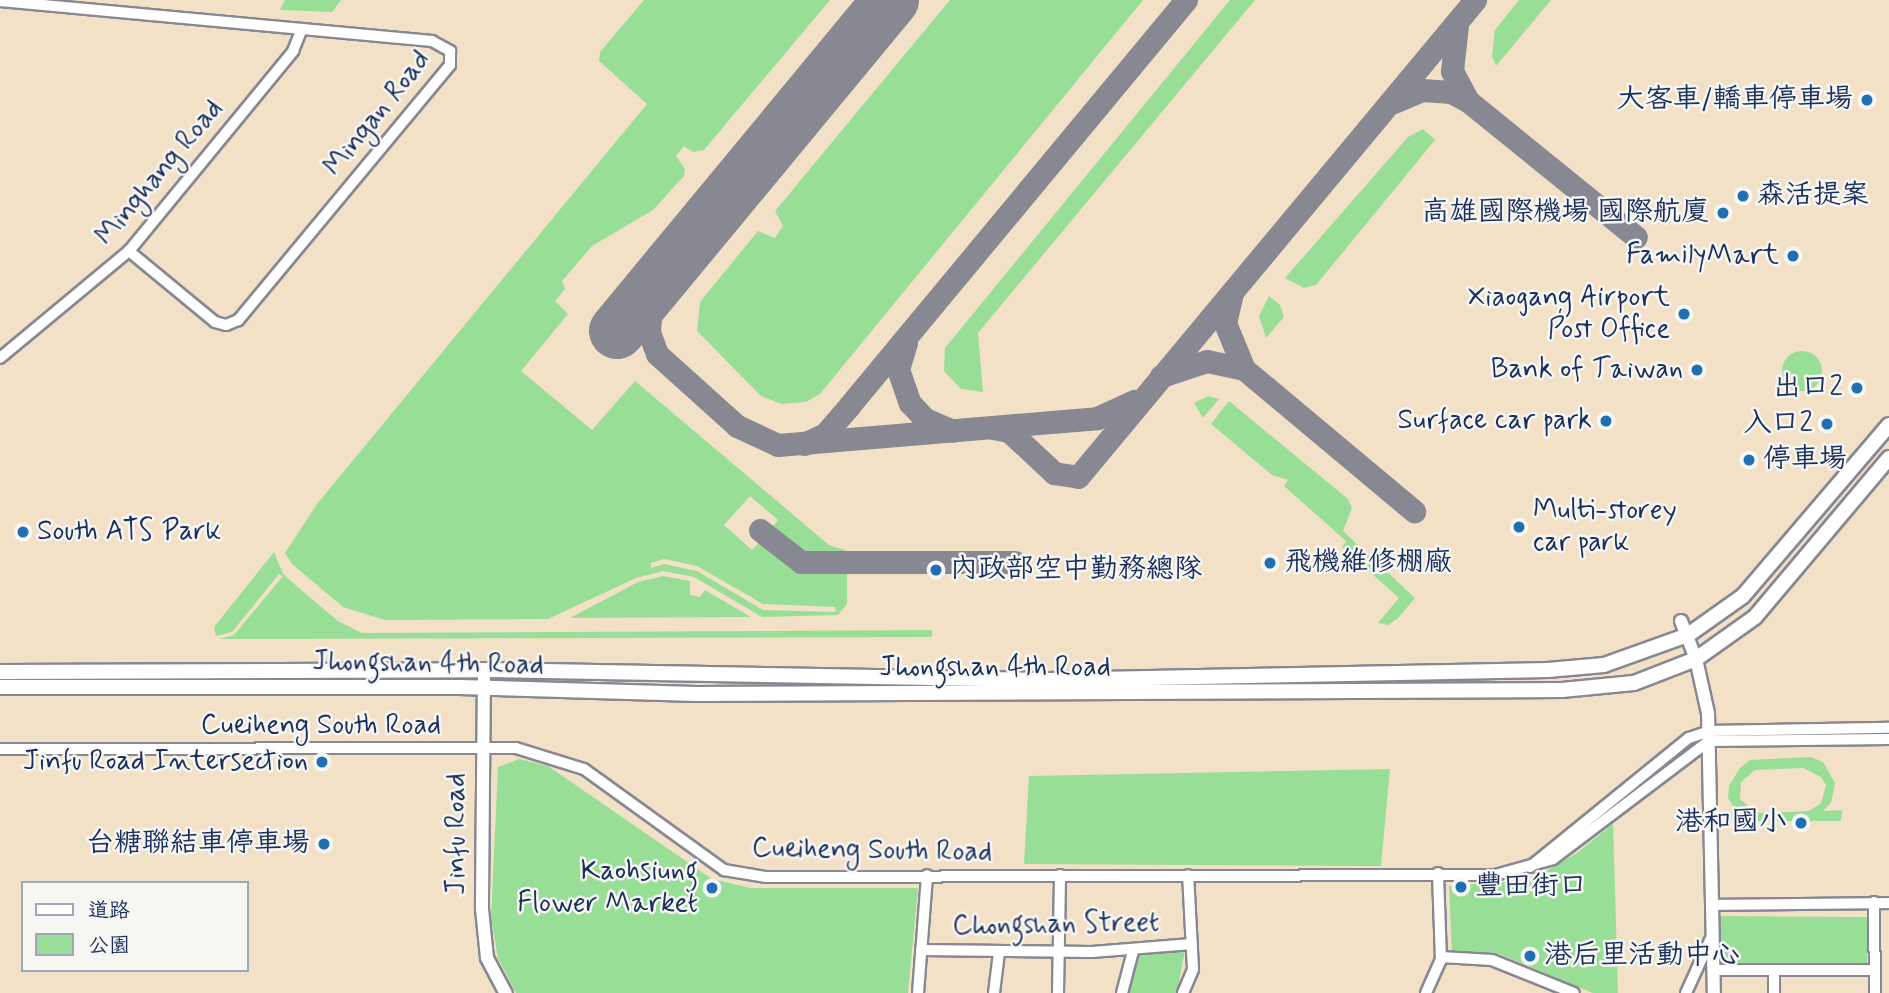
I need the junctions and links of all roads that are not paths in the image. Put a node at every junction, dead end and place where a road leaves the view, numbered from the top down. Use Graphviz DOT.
graph roads {
  1 [pos="0,1"];
  2 [pos="302,29"];
  3 [pos="129,251"];
  4 [pos="0,358"];
  5 [pos="1889,425"];
  6 [pos="1889,458"];
  7 [pos="1681,621"];
  8 [pos="1688,635"];
  9 [pos="1696,659"];
  10 [pos="0,664"];
  11 [pos="484,670"];
  12 [pos="0,671"];
  13 [pos="96,671"];
  14 [pos="3,688"];
  15 [pos="483,688"];
  16 [pos="1889,728"];
  17 [pos="1709,736"];
  18 [pos="1889,739"];
  19 [pos="0,749"];
  20 [pos="481,750"];
  21 [pos="1438,873"];
  22 [pos="927,875"];
  23 [pos="1060,875"];
  24 [pos="1188,875"];
  25 [pos="1874,902"];
  26 [pos="1889,903"];
  27 [pos="1712,905"];
  28 [pos="1712,936"];
  29 [pos="1192,944"];
  30 [pos="921,950"];
  31 [pos="999,951"];
  32 [pos="1133,951"];
  33 [pos="1061,952"];
  34 [pos="1441,957"];
  35 [pos="1714,970"];
  36 [pos="1774,970"];
  37 [pos="1875,970"];
  38 [pos="1544,981"];
  39 [pos="506,993"];
  40 [pos="918,993"];
  41 [pos="994,993"];
  42 [pos="1058,993"];
  43 [pos="1122,993"];
  44 [pos="1183,993"];
  45 [pos="1426,993"];
  46 [pos="1540,993"];
  47 [pos="1574,993"];
  48 [pos="1686,993"];
  49 [pos="1714,993"];
  50 [pos="1774,993"];
  51 [pos="1875,993"];
  1 -- 2 [label="street, Mingan Road"];
  2 -- 3 [label="street, Minghang Road"];
  2 -- 3 [label="street, Mingan Road"];
  3 -- 4 [label="street, Minghang Road"];
  5 -- 8 [label="main road, Jhongshan 4th Road"];
  6 -- 9 [label="main road, Jhongshan 4th Road"];
  7 -- 8 [label="street"];
  8 -- 9 [label="street"];
  8 -- 11 [label="main road, Jhongshan 4th Road"];
  9 -- 15 [label="main road, Jhongshan 4th Road"];
  9 -- 17 [label="street"];
  10 -- 13 [label="main road, Jhongshan 4th Road"];
  11 -- 13 [label="main road, Jhongshan 4th Road"];
  11 -- 15 [label="street, Jinfu Road"];
  12 -- 13 [label="main road, Jhongshan 4th Road"];
  14 -- 15 [label="main road, Jhongshan 4th Road"];
  15 -- 20 [label="street, Jinfu Road"];
  16 -- 17 [label="street, Cueiheng South Road"];
  17 -- 18 [label="street, Cueiheng South Road"];
  17 -- 21 [label="street, Cueiheng South Road"];
  17 -- 27 [label="street"];
  19 -- 20 [label="street, Cueiheng South Road"];
  20 -- 22 [label="street, Cueiheng South Road"];
  20 -- 39 [label="street, Jinfu Road"];
  21 -- 24 [label="street, Cueiheng South Road"];
  21 -- 34 [label="street"];
  22 -- 23 [label="street, Cueiheng South Road"];
  22 -- 30 [label="street"];
  23 -- 24 [label="street, Cueiheng South Road"];
  23 -- 33 [label="street"];
  24 -- 29 [label="street"];
  25 -- 26 [label="street"];
  25 -- 27 [label="street"];
  25 -- 37 [label="street"];
  27 -- 28 [label="street"];
  28 -- 35 [label="street"];
  28 -- 48 [label="street"];
  29 -- 32 [label="street, Chongshan Street"];
  29 -- 44 [label="street"];
  30 -- 31 [label="street, Chongshan Street"];
  30 -- 40 [label="street"];
  31 -- 33 [label="street, Chongshan Street"];
  31 -- 41 [label="street"];
  32 -- 33 [label="street, Chongshan Street"];
  32 -- 43 [label="street"];
  33 -- 42 [label="street"];
  34 -- 38 [label="street"];
  34 -- 45 [label="street"];
  35 -- 36 [label="street"];
  35 -- 49 [label="street"];
  36 -- 37 [label="street"];
  36 -- 50 [label="street"];
  37 -- 51 [label="street"];
  38 -- 46 [label="street"];
  38 -- 47 [label="street"];
}
